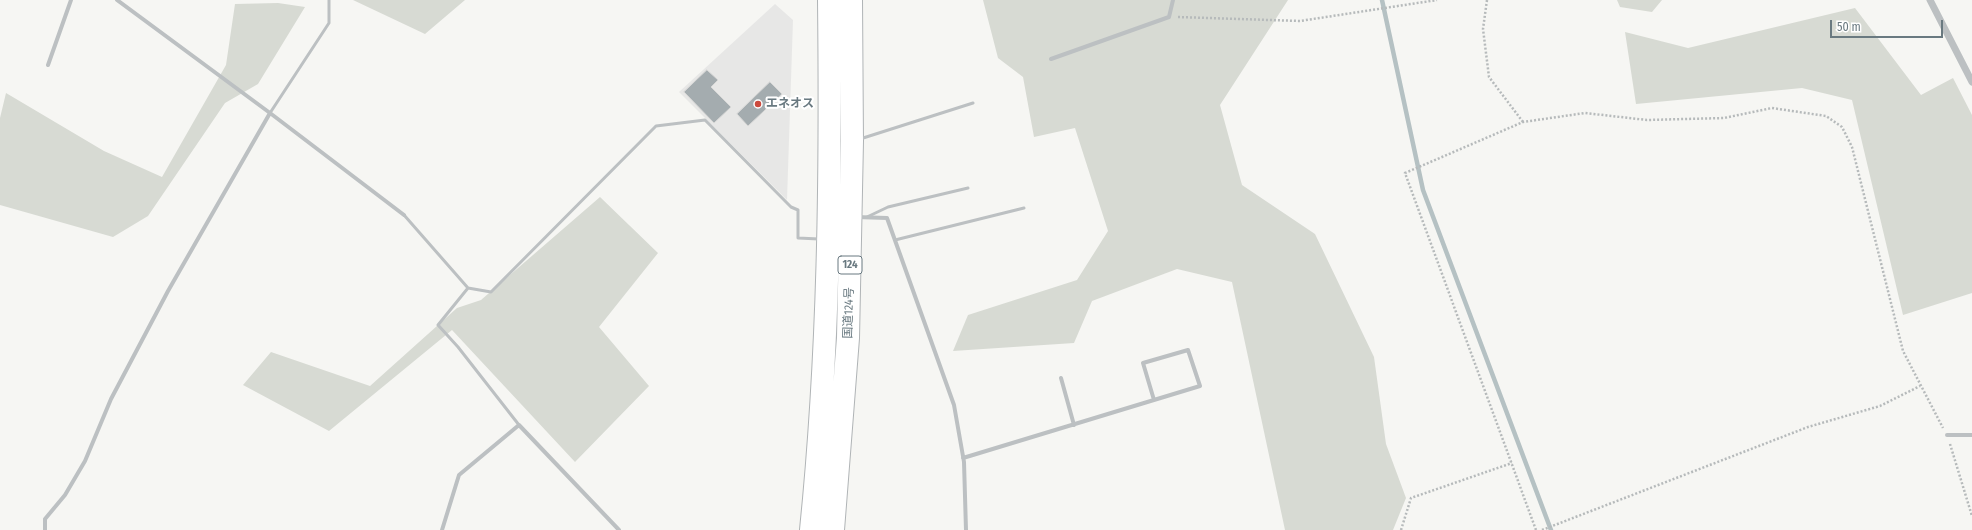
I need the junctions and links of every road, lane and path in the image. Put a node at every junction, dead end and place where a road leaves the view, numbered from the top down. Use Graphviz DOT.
graph roads {
  1 [pos="71,0"];
  2 [pos="117,0"];
  3 [pos="329,0"];
  4 [pos="829,0"];
  5 [pos="851,0"];
  6 [pos="1173,0"];
  7 [pos="1437,0"];
  8 [pos="1487,0"];
  9 [pos="1930,0"];
  10 [pos="1169,17"];
  11 [pos="1051,58"];
  12 [pos="48,65"];
  13 [pos="1972,82"];
  14 [pos="973,103"];
  15 [pos="270,113"];
  16 [pos="1523,122"];
  17 [pos="852,141"];
  18 [pos="968,188"];
  19 [pos="1024,208"];
  20 [pos="404,215"];
  21 [pos="846,217"];
  22 [pos="829,240"];
  23 [pos="895,240"];
  24 [pos="468,288"];
  25 [pos="1061,378"];
  26 [pos="1920,386"];
  27 [pos="1154,400"];
  28 [pos="1074,425"];
  29 [pos="519,426"];
  30 [pos="1947,435"];
  31 [pos="1972,435"];
  32 [pos="963,458"];
  33 [pos="1512,463"];
  34 [pos="1972,516"];
  35 [pos="45,530"];
  36 [pos="442,530"];
  37 [pos="619,530"];
  38 [pos="811,530"];
  39 [pos="833,530"];
  40 [pos="966,530"];
  41 [pos="1401,530"];
  42 [pos="1536,530"];
  43 [pos="1542,530"];
  1 -- 12 [label="street"];
  2 -- 15 [label="street"];
  3 -- 15 [label="lane"];
  4 -- 21 [label="highway, 国道124号 / 124"];
  5 -- 17 [label="highway, 国道124号 / 124"];
  6 -- 10 [label="street"];
  7 -- 10 [label="path"];
  8 -- 16 [label="path"];
  9 -- 13 [label="street"];
  10 -- 11 [label="street"];
  14 -- 17 [label="lane"];
  15 -- 20 [label="street"];
  15 -- 35 [label="street"];
  16 -- 26 [label="path"];
  16 -- 33 [label="path"];
  17 -- 21 [label="highway, 国道124号 / 124"];
  18 -- 21 [label="lane"];
  19 -- 23 [label="lane"];
  20 -- 24 [label="lane"];
  21 -- 22 [label="highway, 国道124号 / 124"];
  21 -- 23 [label="street"];
  21 -- 39 [label="highway, 国道124号 / 124"];
  22 -- 24 [label="lane"];
  22 -- 38 [label="highway, 国道124号 / 124"];
  23 -- 32 [label="street"];
  24 -- 29 [label="lane"];
  25 -- 28 [label="street"];
  26 -- 30 [label="path"];
  26 -- 43 [label="path"];
  27 -- 27 [label="street"];
  27 -- 28 [label="street"];
  28 -- 32 [label="street"];
  29 -- 36 [label="street"];
  29 -- 37 [label="street"];
  30 -- 31 [label="street"];
  30 -- 34 [label="path"];
  32 -- 40 [label="street"];
  33 -- 41 [label="path"];
  33 -- 42 [label="path"];
}
